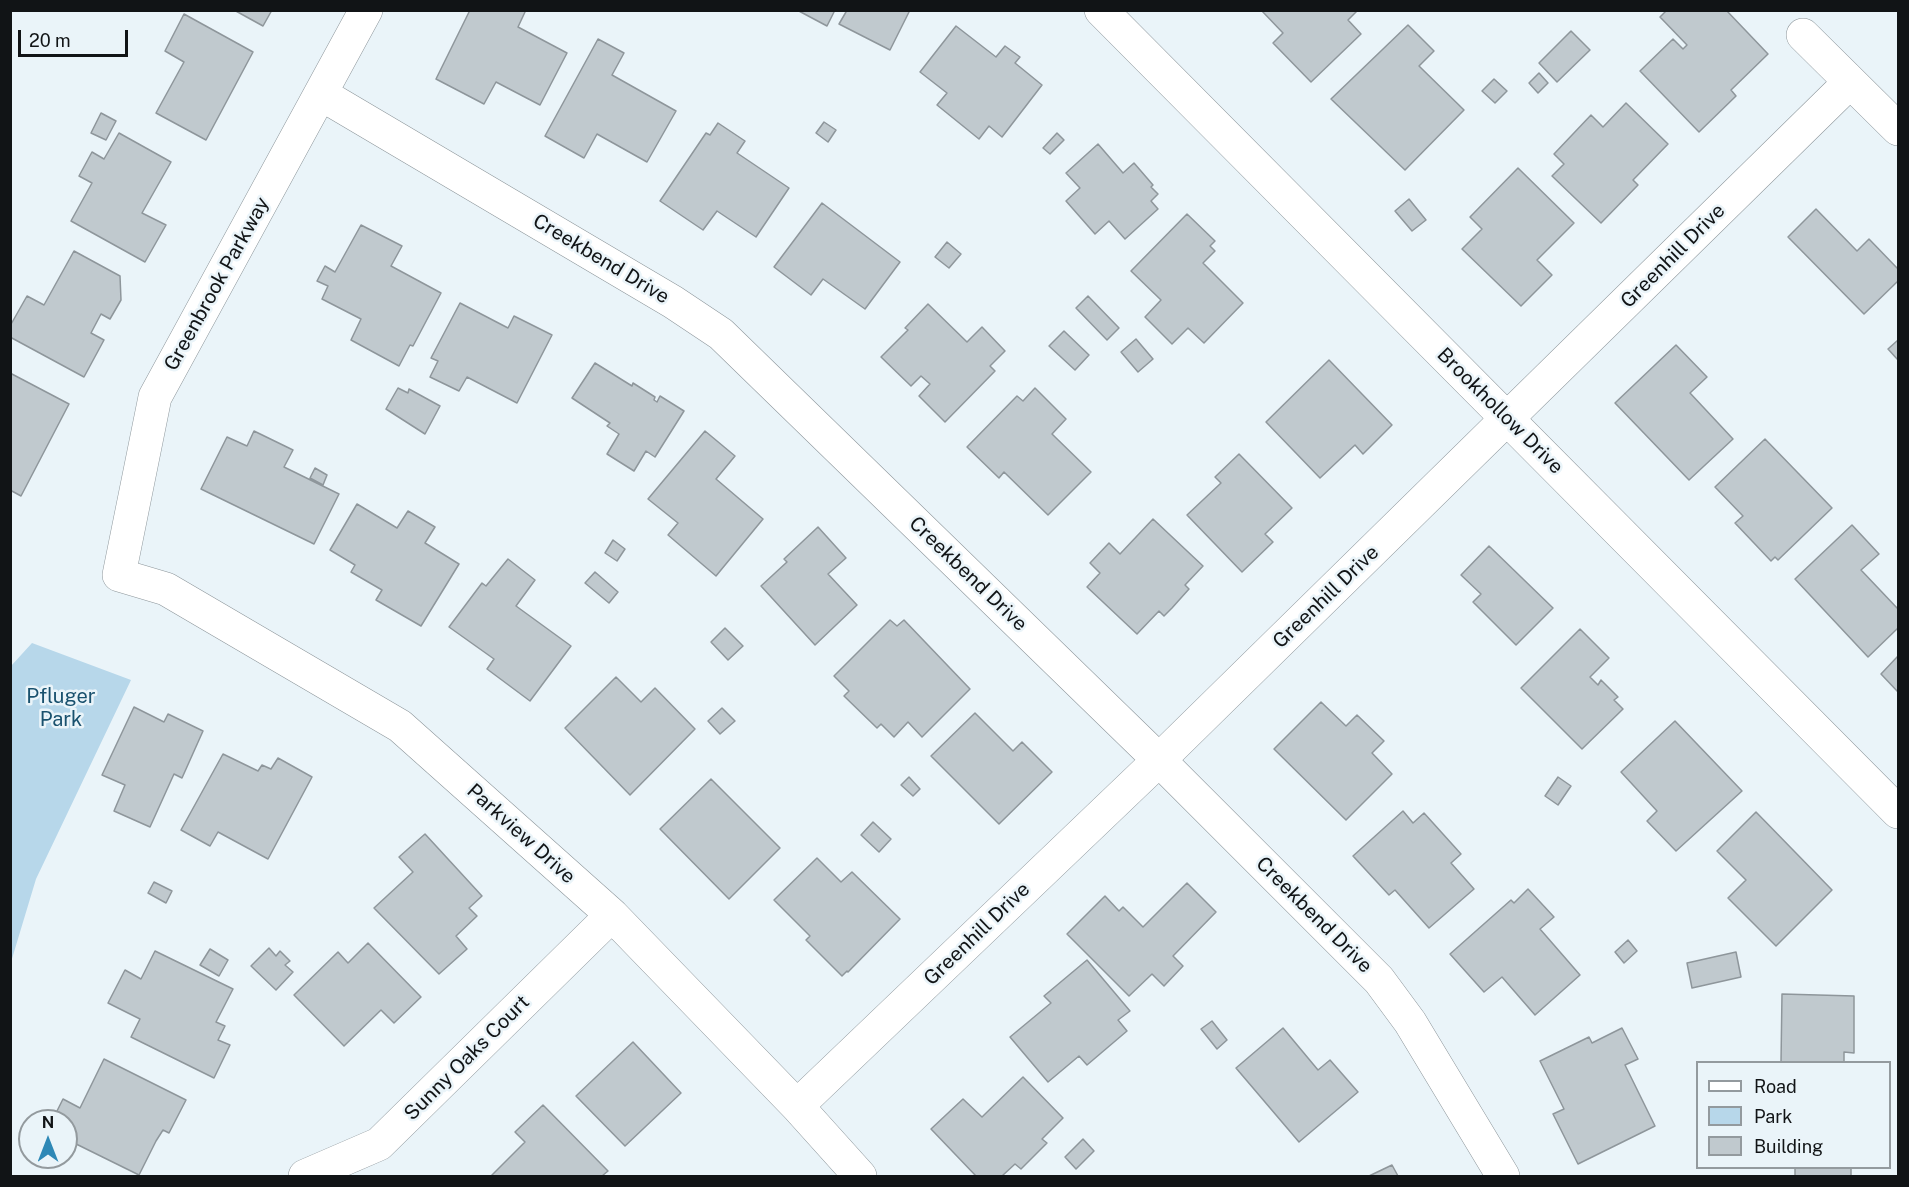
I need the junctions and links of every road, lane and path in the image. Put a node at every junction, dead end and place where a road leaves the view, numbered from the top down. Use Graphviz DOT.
graph roads {
  1 [pos="366,10"];
  2 [pos="1101,10"];
  3 [pos="1803,35"];
  4 [pos="1850,82"];
  5 [pos="321,94"];
  6 [pos="1899,129"];
  7 [pos="1508,419"];
  8 [pos="119,575"];
  9 [pos="1159,760"];
  10 [pos="1899,812"];
  11 [pos="612,915"];
  12 [pos="797,1106"];
  13 [pos="305,1176"];
  14 [pos="860,1176"];
  15 [pos="1503,1176"];
  1 -- 5 [label="street, Greenbrook Parkway"];
  2 -- 7 [label="street, Brookhollow Drive"];
  3 -- 4 [label="street"];
  4 -- 6 [label="street"];
  4 -- 7 [label="street, Greenhill Drive"];
  5 -- 8 [label="street, Greenbrook Parkway"];
  5 -- 9 [label="street, Creekbend Drive"];
  7 -- 9 [label="street, Greenhill Drive"];
  7 -- 10 [label="street, Brookhollow Drive"];
  8 -- 11 [label="street, Parkview Drive"];
  9 -- 12 [label="street, Greenhill Drive"];
  9 -- 15 [label="street, Creekbend Drive"];
  11 -- 12 [label="street, Parkview Drive"];
  11 -- 13 [label="street, Sunny Oaks Court"];
  12 -- 14 [label="street, Parkview Drive"];
}
